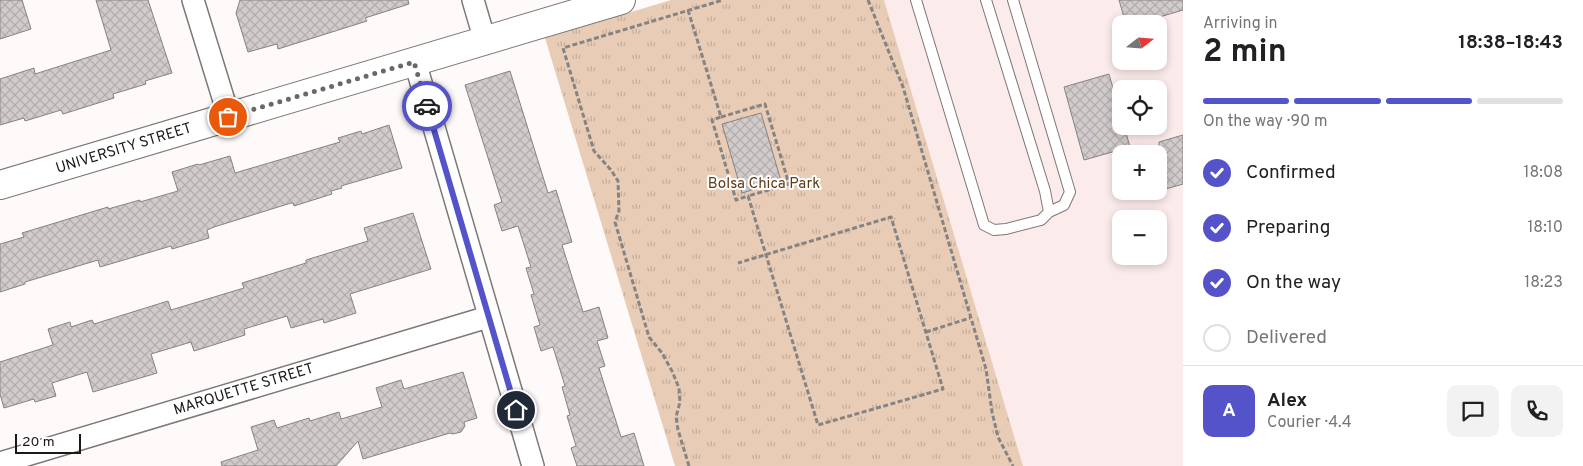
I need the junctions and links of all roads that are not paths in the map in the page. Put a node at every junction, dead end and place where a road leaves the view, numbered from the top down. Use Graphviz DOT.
graph roads {
  1 [pos="193,0"];
  2 [pos="473,0"];
  3 [pos="621,0"];
  4 [pos="916,0"];
  5 [pos="986,0"];
  6 [pos="1013,0"];
  7 [pos="485,40"];
  8 [pos="414,62"];
  9 [pos="228,117"];
  10 [pos="0,186"];
  11 [pos="1049,212"];
  12 [pos="488,317"];
  13 [pos="0,463"];
  14 [pos="533,466"];
  1 -- 9 [label="street"];
  2 -- 7 [label="street"];
  3 -- 7 [label="street, UNIVERSITY STREET"];
  4 -- 11 [label="lane"];
  5 -- 11 [label="lane"];
  6 -- 11 [label="lane"];
  7 -- 8 [label="street, UNIVERSITY STREET"];
  8 -- 9 [label="street, UNIVERSITY STREET"];
  8 -- 12 [label="street"];
  9 -- 10 [label="street, UNIVERSITY STREET"];
  12 -- 13 [label="street, MARQUETTE STREET"];
  12 -- 14 [label="street"];
}
